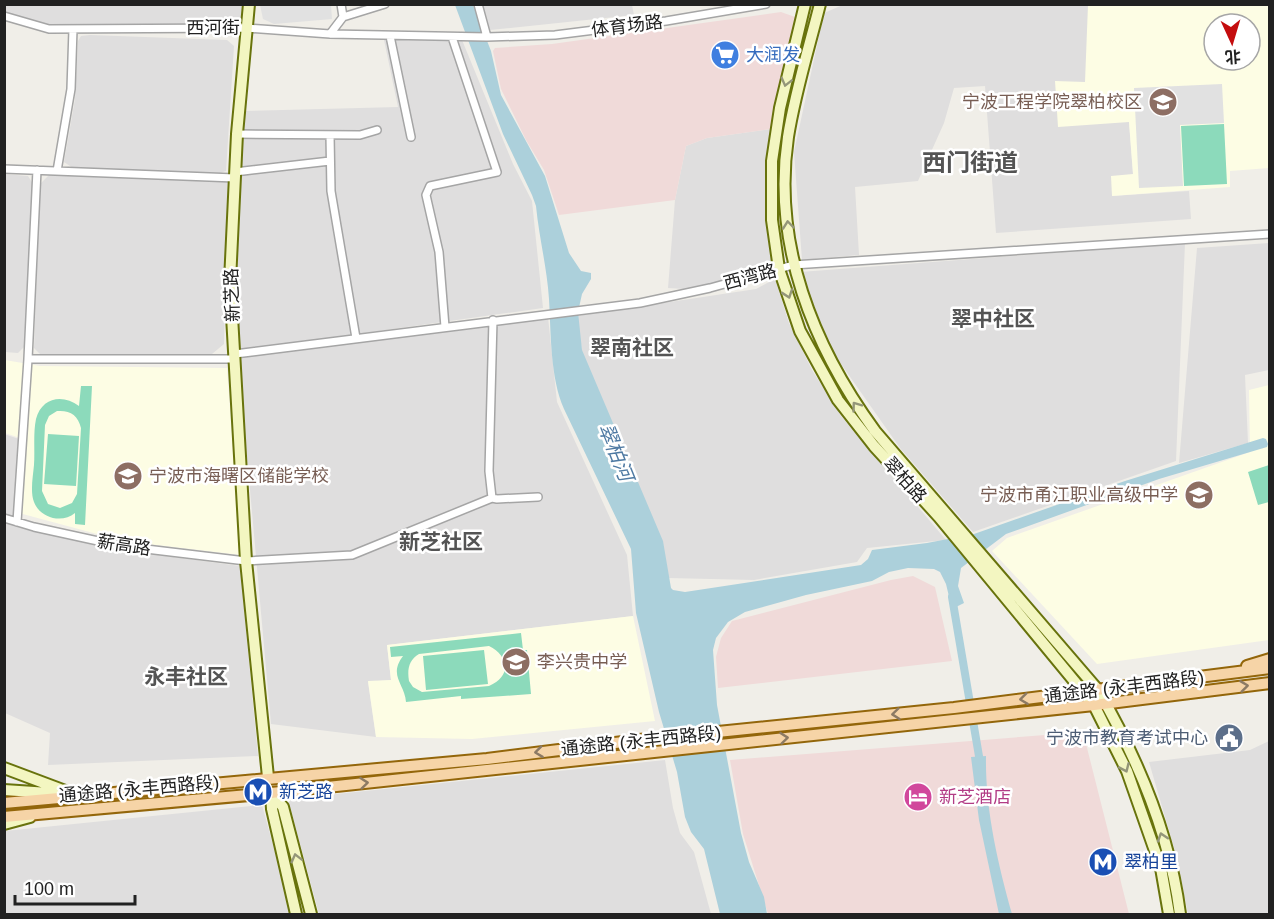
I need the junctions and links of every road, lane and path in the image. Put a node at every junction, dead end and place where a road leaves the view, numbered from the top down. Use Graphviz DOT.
graph roads {
  1 [pos="249,4"];
  2 [pos="341,4"];
  3 [pos="385,4"];
  4 [pos="478,4"];
  5 [pos="766,4"];
  6 [pos="805,4"];
  7 [pos="820,4"];
  8 [pos="739,7"];
  9 [pos="4,16"];
  10 [pos="343,18"];
  11 [pos="246,28"];
  12 [pos="73,29"];
  13 [pos="330,34"];
  14 [pos="390,36"];
  15 [pos="452,37"];
  16 [pos="487,37"];
  17 [pos="377,130"];
  18 [pos="237,134"];
  19 [pos="330,135"];
  20 [pos="411,137"];
  21 [pos="330,161"];
  22 [pos="4,169"];
  23 [pos="37,170"];
  24 [pos="57,171"];
  25 [pos="235,175"];
  26 [pos="1269,234"];
  27 [pos="793,265"];
  28 [pos="779,269"];
  29 [pos="493,320"];
  30 [pos="445,327"];
  31 [pos="356,338"];
  32 [pos="235,357"];
  33 [pos="28,358"];
  34 [pos="538,497"];
  35 [pos="492,498"];
  36 [pos="943,516"];
  37 [pos="4,518"];
  38 [pos="17,522"];
  39 [pos="246,561"];
  40 [pos="984,565"];
  41 [pos="1269,659"];
  42 [pos="1269,668"];
  43 [pos="1219,675"];
  44 [pos="1269,683"];
  45 [pos="1098,690"];
  46 [pos="1085,692"];
  47 [pos="1100,704"];
  48 [pos="955,713"];
  49 [pos="4,768"];
  50 [pos="268,777"];
  51 [pos="4,790"];
  52 [pos="271,793"];
  53 [pos="76,795"];
  54 [pos="8,802"];
  55 [pos="41,814"];
  56 [pos="9,816"];
  57 [pos="4,824"];
  58 [pos="296,915"];
  59 [pos="311,915"];
  60 [pos="1169,915"];
  61 [pos="1180,915"];
  1 -- 11 [label="main road, 新芝路"];
  2 -- 10 [label="street"];
  3 -- 10 [label="street"];
  4 -- 16 [label="street"];
  5 -- 8 [label="street, 体育场路"];
  6 -- 28 [label="main road, 翠柏路, one-way"];
  27 -- 7 [label="main road, 翠柏路, one-way"];
  8 -- 16 [label="street, 体育场路"];
  9 -- 12 [label="street, 西河街"];
  10 -- 13 [label="street"];
  11 -- 12 [label="street, 西河街"];
  11 -- 13 [label="street, 西河街"];
  11 -- 18 [label="main road, 新芝路"];
  12 -- 24 [label="street"];
  13 -- 14 [label="street, 西河街"];
  14 -- 15 [label="street, 西河街"];
  14 -- 20 [label="street"];
  15 -- 16 [label="street, 体育场路"];
  15 -- 30 [label="street"];
  17 -- 19 [label="street"];
  18 -- 19 [label="street"];
  18 -- 25 [label="main road, 新芝路"];
  19 -- 21 [label="street"];
  21 -- 25 [label="street"];
  21 -- 31 [label="street"];
  22 -- 23 [label="street"];
  23 -- 24 [label="street"];
  23 -- 33 [label="street"];
  24 -- 25 [label="street"];
  25 -- 32 [label="main road, 新芝路"];
  26 -- 27 [label="street, 西湾路"];
  27 -- 28 [label="street, 西湾路"];
  36 -- 27 [label="main road, 翠柏路, one-way"];
  28 -- 29 [label="street, 西湾路"];
  28 -- 36 [label="main road, 翠柏路, one-way"];
  29 -- 30 [label="street, 西湾路"];
  29 -- 35 [label="street"];
  30 -- 31 [label="street, 西湾路"];
  31 -- 32 [label="street, 西湾路"];
  32 -- 33 [label="street, 西湾路"];
  32 -- 39 [label="main road, 新芝路"];
  33 -- 38 [label="street"];
  34 -- 35 [label="street"];
  35 -- 39 [label="street, 薪高路"];
  36 -- 40 [label="main road, 翠柏路"];
  37 -- 38 [label="street, 薪高路"];
  38 -- 39 [label="street, 薪高路"];
  39 -- 50 [label="main road, 新芝路"];
  40 -- 45 [label="main road, 翠柏路"];
  40 -- 46 [label="main road, 翠柏路"];
  41 -- 43 [label="main road"];
  42 -- 43 [label="main road, 通途路 (永丰西路段)"];
  43 -- 45 [label="main road, 通途路 (永丰西路段)"];
  47 -- 44 [label="main road, 通途路 (永丰西路段), one-way"];
  45 -- 46 [label="main road, 通途路 (永丰西路段)"];
  45 -- 47 [label="main road, 翠柏路"];
  46 -- 47 [label="main road, 翠柏路"];
  46 -- 48 [label="main road, 通途路 (永丰西路段), one-way"];
  47 -- 48 [label="main road, 通途路 (永丰西路段)"];
  47 -- 60 [label="main road, 翠柏路, one-way"];
  61 -- 47 [label="main road, 翠柏路, one-way"];
  48 -- 50 [label="main road, 通途路 (永丰西路段), one-way"];
  52 -- 48 [label="main road, 通途路 (永丰西路段), one-way"];
  49 -- 53 [label="main road"];
  50 -- 53 [label="main road, 通途路 (永丰西路段)"];
  51 -- 53 [label="main road"];
  52 -- 55 [label="main road, 通途路 (永丰西路段)"];
  52 -- 58 [label="main road"];
  59 -- 52 [label="main road, one-way"];
  53 -- 54 [label="main road, 通途路 (永丰西路段)"];
  55 -- 56 [label="main road, 通途路 (永丰西路段)"];
  55 -- 57 [label="main road"];
}
